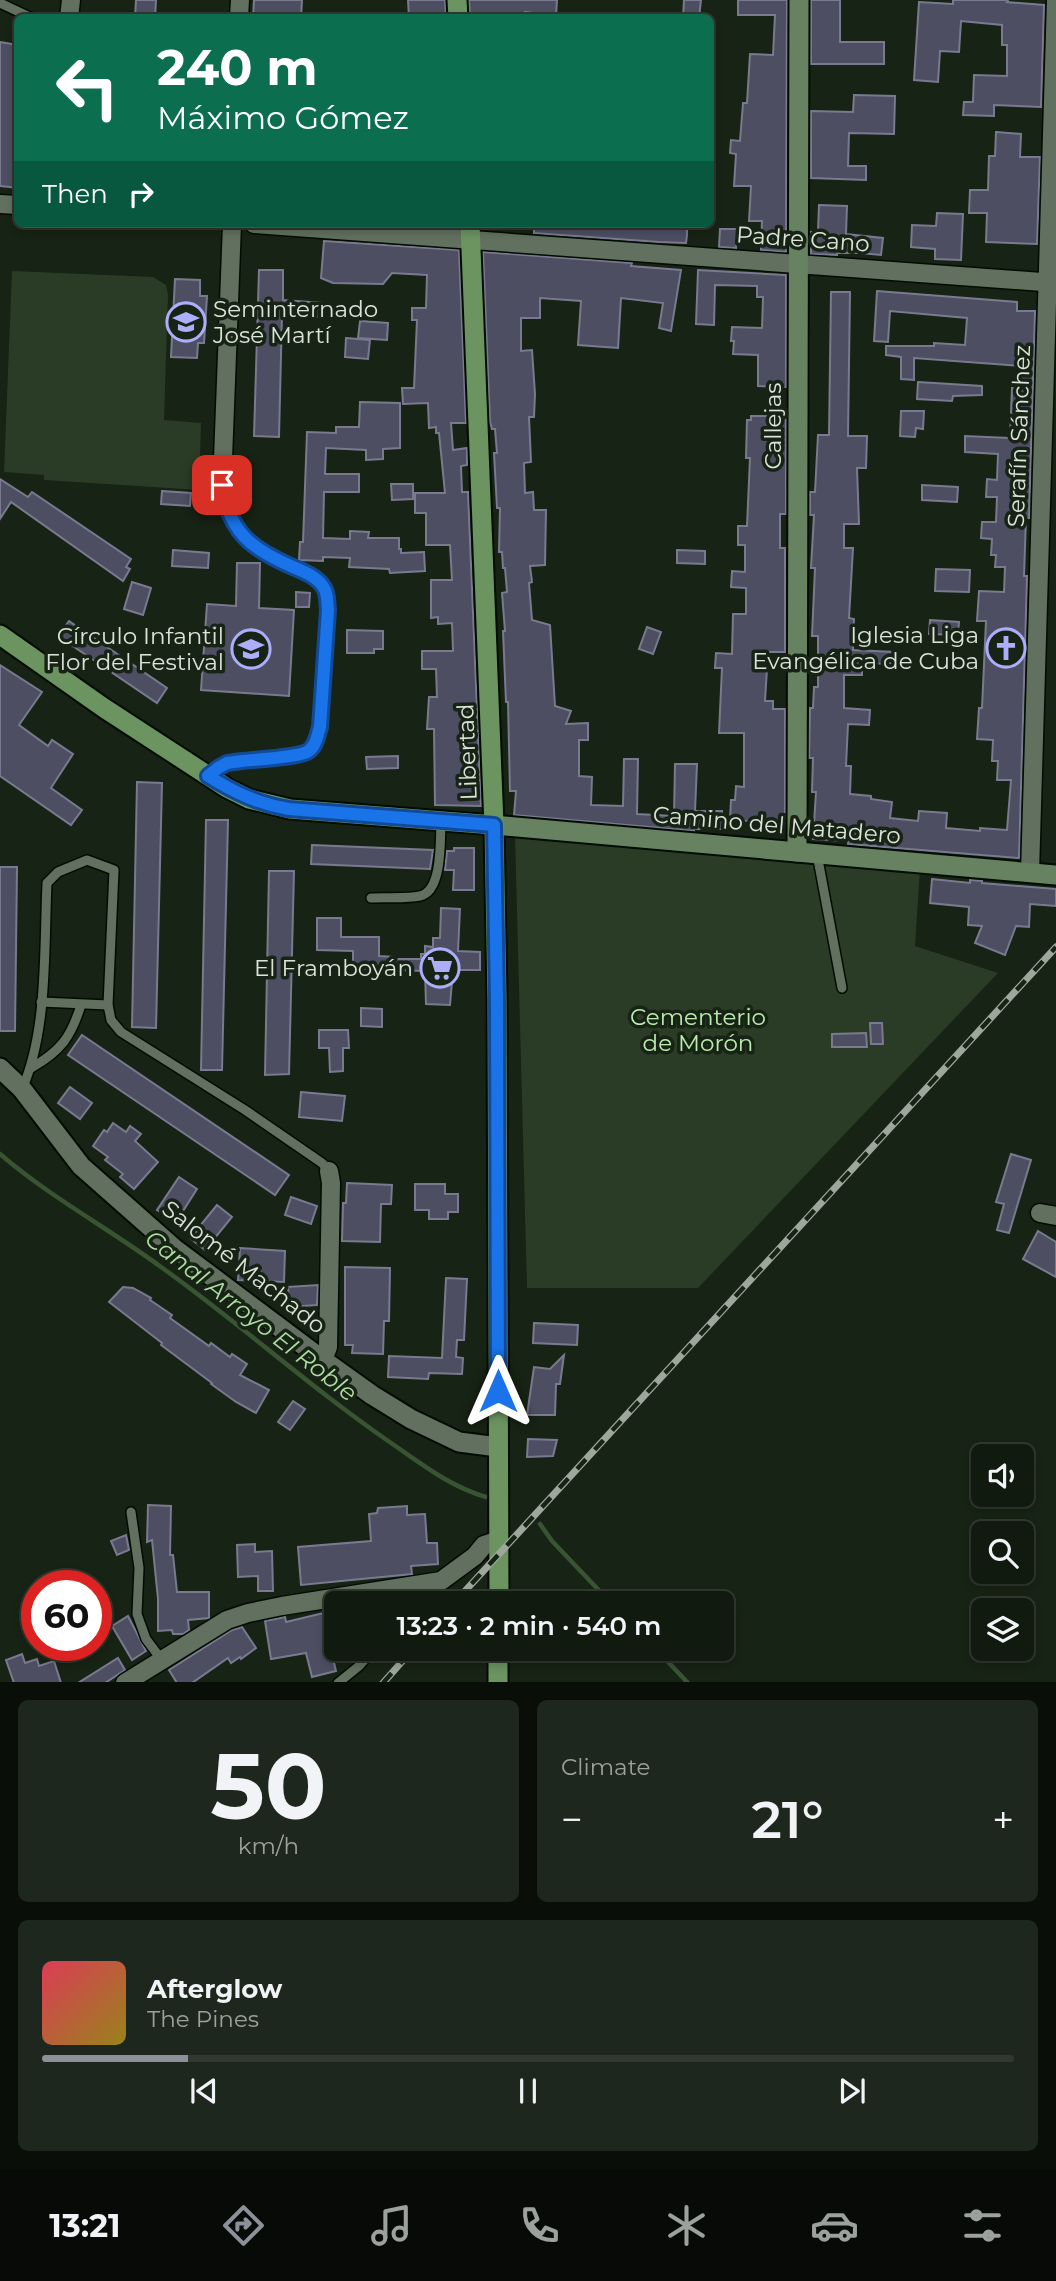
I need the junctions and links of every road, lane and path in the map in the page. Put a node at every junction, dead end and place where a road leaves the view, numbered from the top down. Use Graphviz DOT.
graph roads {
  1 [pos="799,0"];
  2 [pos="1056,0"];
  3 [pos="0,4"];
  4 [pos="23,14"];
  5 [pos="232,228"];
  6 [pos="362,228"];
  7 [pos="470,232"];
  8 [pos="798,262"];
  9 [pos="1052,282"];
  10 [pos="222,485"];
  11 [pos="0,635"];
  12 [pos="208,776"];
  13 [pos="441,821"];
  14 [pos="494,825"];
  15 [pos="797,852"];
  16 [pos="817,854"];
  17 [pos="1030,873"];
  18 [pos="1056,875"];
  19 [pos="370,898"];
  20 [pos="842,988"];
  21 [pos="41,1002"];
  22 [pos="81,1005"];
  23 [pos="108,1005"];
  24 [pos="0,1068"];
  25 [pos="31,1068"];
  26 [pos="22,1089"];
  27 [pos="329,1171"];
  28 [pos="323,1360"];
  29 [pos="498,1447"];
  30 [pos="131,1512"];
  31 [pos="499,1539"];
  32 [pos="426,1584"];
  33 [pos="425,1591"];
  34 [pos="499,1591"];
  35 [pos="161,1659"];
  36 [pos="363,1661"];
  37 [pos="498,1661"];
  38 [pos="125,1682"];
  39 [pos="338,1682"];
  40 [pos="498,1682"];
  1 -- 8 [label="main road, Callejas"];
  2 -- 9 [label="street, Serafín Sánchez"];
  3 -- 4 [label="lane"];
  5 -- 10 [label="street"];
  6 -- 7 [label="street, Padre Cano"];
  7 -- 8 [label="street, Padre Cano"];
  7 -- 14 [label="main road, Libertad"];
  8 -- 9 [label="street, Padre Cano"];
  8 -- 15 [label="main road, Callejas"];
  9 -- 17 [label="street, Serafín Sánchez"];
  10 -- 12 [label="lane"];
  11 -- 12 [label="main road"];
  12 -- 13 [label="main road"];
  13 -- 14 [label="main road"];
  13 -- 19 [label="lane"];
  14 -- 15 [label="main road, Camino del Matadero"];
  14 -- 29 [label="main road, Libertad"];
  15 -- 16 [label="main road, Camino del Matadero"];
  16 -- 17 [label="main road, Camino del Matadero"];
  16 -- 20 [label="lane"];
  17 -- 18 [label="main road, Camino del Matadero"];
  21 -- 22 [label="lane"];
  21 -- 23 [label="lane"];
  21 -- 25 [label="lane"];
  22 -- 23 [label="lane"];
  22 -- 25 [label="lane"];
  23 -- 27 [label="lane"];
  24 -- 26 [label="street, Salomé Machado"];
  25 -- 26 [label="lane"];
  26 -- 28 [label="street, Salomé Machado"];
  27 -- 28 [label="street"];
  28 -- 29 [label="street, Salomé Machado"];
  29 -- 31 [label="main road, Libertad"];
  30 -- 35 [label="lane"];
  31 -- 32 [label="street"];
  31 -- 34 [label="main road, Libertad"];
  32 -- 33 [label="lane"];
  32 -- 35 [label="street"];
  35 -- 38 [label="street"];
  36 -- 39 [label="lane"];
  37 -- 40 [label="main road"];
}
